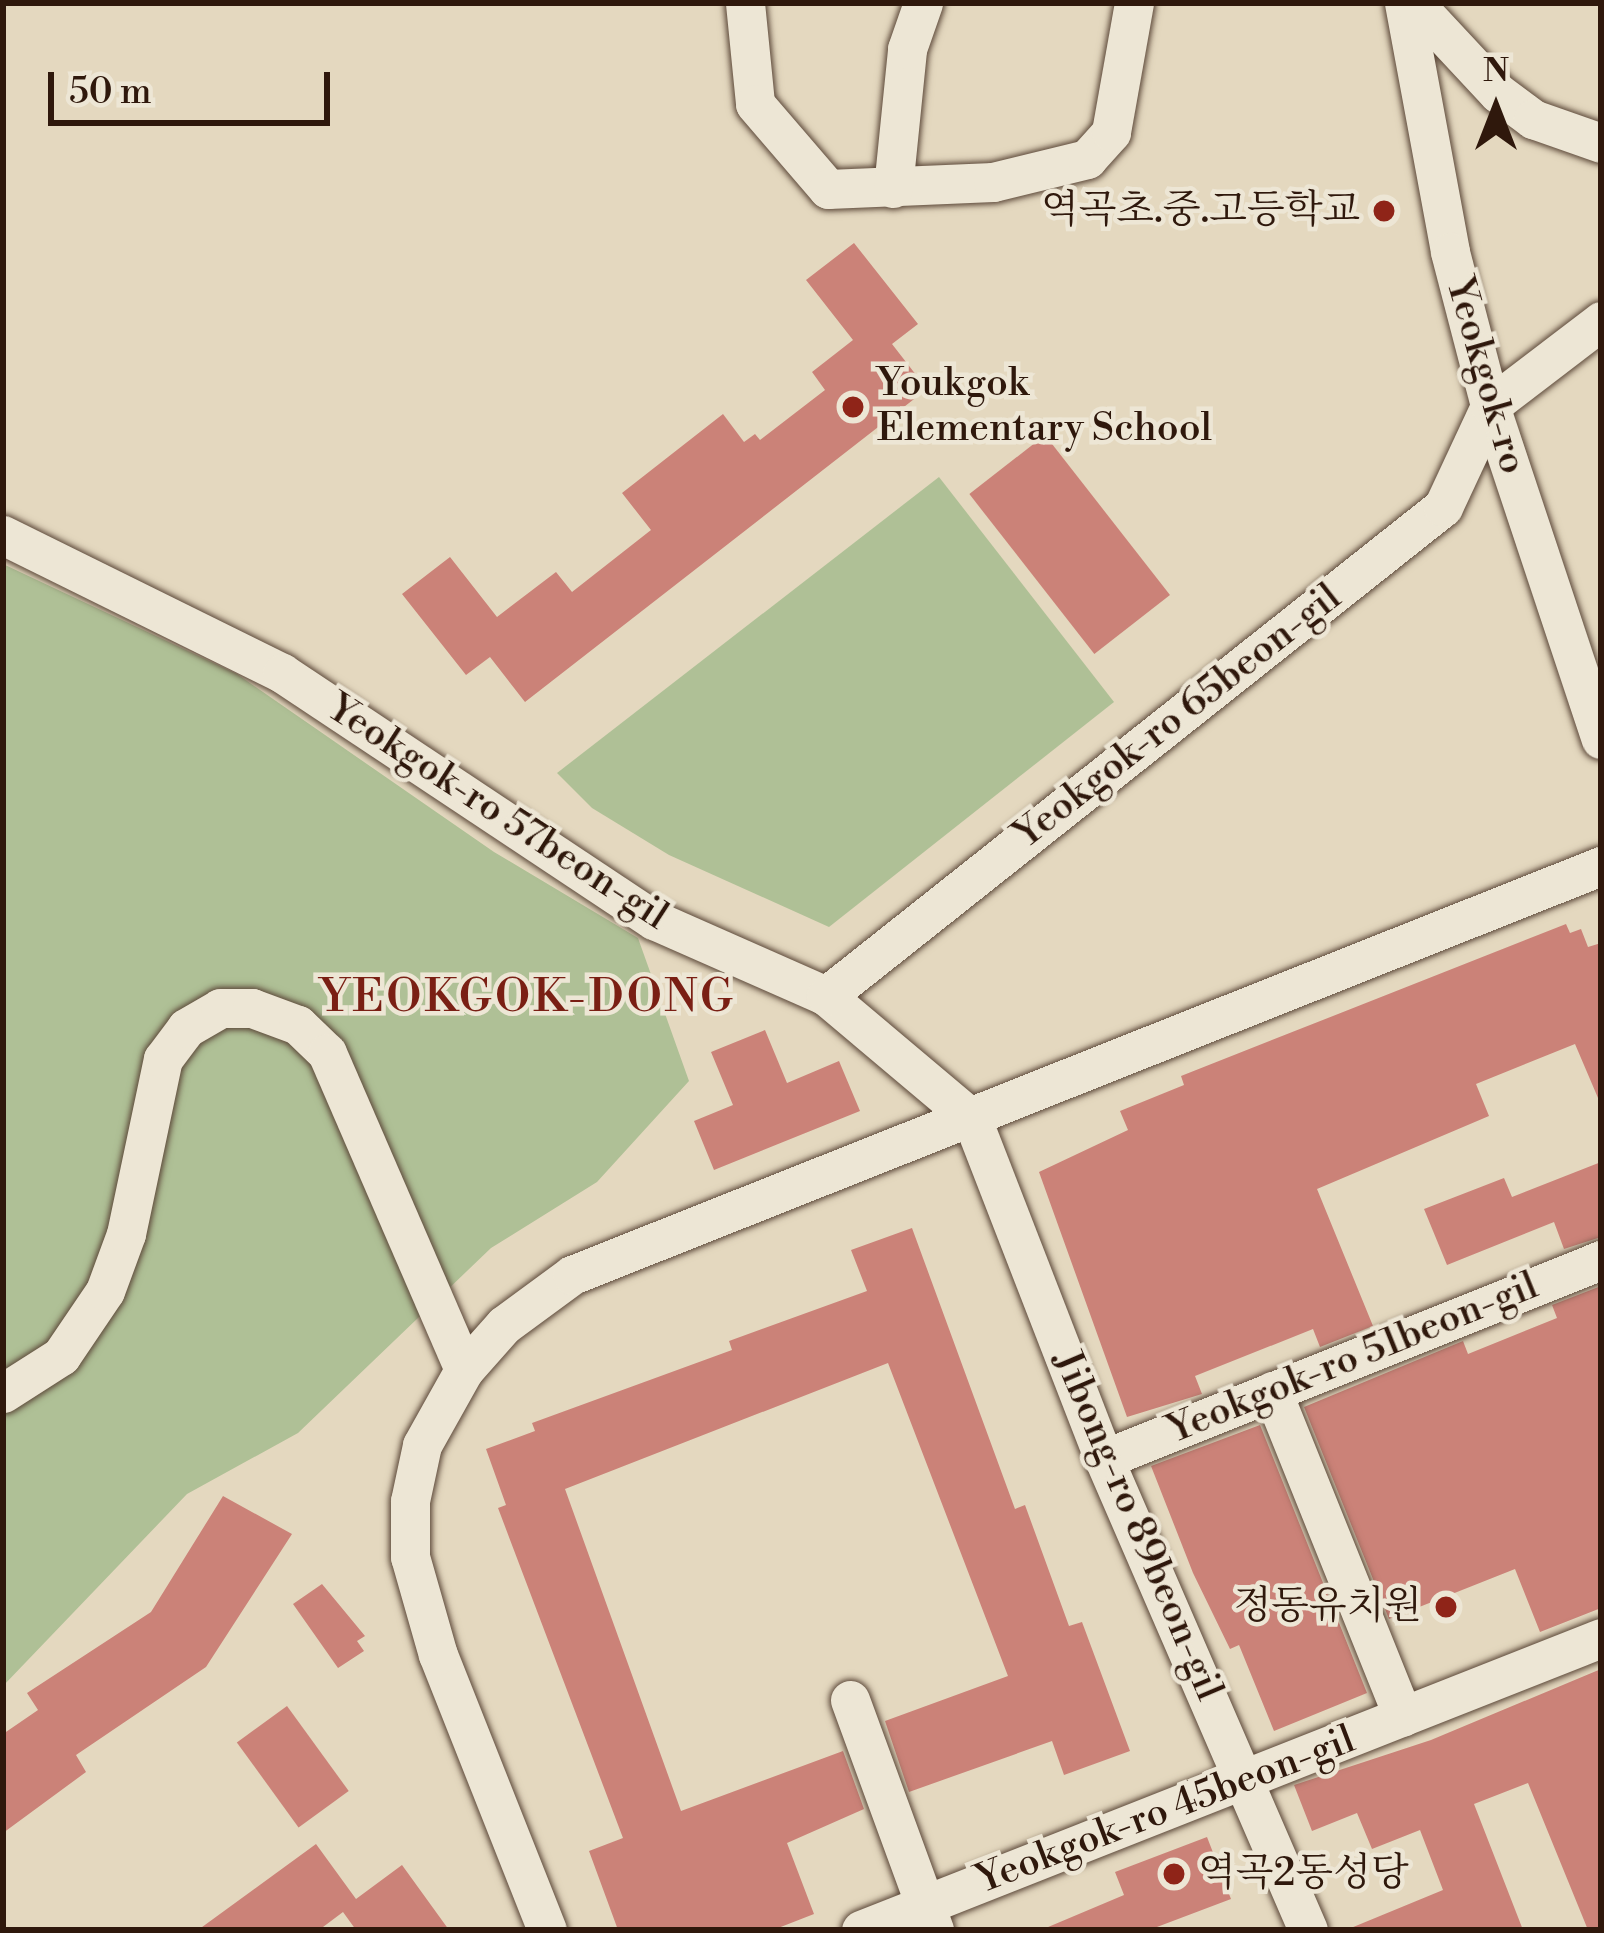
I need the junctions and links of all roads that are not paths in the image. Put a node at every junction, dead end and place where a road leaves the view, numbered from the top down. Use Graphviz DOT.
graph roads {
  1 [pos="745,3"];
  2 [pos="923,3"];
  3 [pos="1134,3"];
  4 [pos="1404,3"];
  5 [pos="1414,3"];
  6 [pos="1601,143"];
  7 [pos="893,188"];
  8 [pos="1601,321"];
  9 [pos="1490,406"];
  10 [pos="3,535"];
  11 [pos="1601,739"];
  12 [pos="1601,866"];
  13 [pos="826,996"];
  14 [pos="972,1119"];
  15 [pos="1601,1260"];
  16 [pos="464,1370"];
  17 [pos="1272,1391"];
  18 [pos="3,1394"];
  19 [pos="1104,1459"];
  20 [pos="1601,1638"];
  21 [pos="850,1700"];
  22 [pos="1403,1718"];
  23 [pos="1246,1781"];
  24 [pos="929,1918"];
  25 [pos="547,1930"];
  26 [pos="861,1930"];
  27 [pos="1308,1930"];
  1 -- 7 [label="street"];
  2 -- 7 [label="street"];
  3 -- 7 [label="street"];
  4 -- 9 [label="street, Yeokgok-ro"];
  5 -- 6 [label="street"];
  8 -- 9 [label="street"];
  9 -- 11 [label="street, Yeokgok-ro"];
  9 -- 13 [label="street, Yeokgok-ro 65beon-gil"];
  10 -- 13 [label="street, Yeokgok-ro 57beon-gil"];
  12 -- 14 [label="street"];
  13 -- 14 [label="street, Yeokgok-ro 57beon-gil"];
  14 -- 16 [label="street"];
  14 -- 19 [label="street, Jibong-ro 89beon-gil"];
  15 -- 17 [label="street, Yeokgok-ro 51beon-gil"];
  16 -- 18 [label="street"];
  16 -- 25 [label="street"];
  17 -- 19 [label="street, Yeokgok-ro 51beon-gil"];
  17 -- 22 [label="street, Yeokgok-ro 45beon-gil"];
  19 -- 23 [label="street, Jibong-ro 89beon-gil"];
  20 -- 22 [label="street, Yeokgok-ro 45beon-gil"];
  21 -- 24 [label="street"];
  22 -- 23 [label="street, Yeokgok-ro 45beon-gil"];
  23 -- 24 [label="street, Yeokgok-ro 45beon-gil"];
  23 -- 27 [label="street, Jibong-ro 89beon-gil"];
  24 -- 26 [label="street, Yeokgok-ro 45beon-gil"];
}
